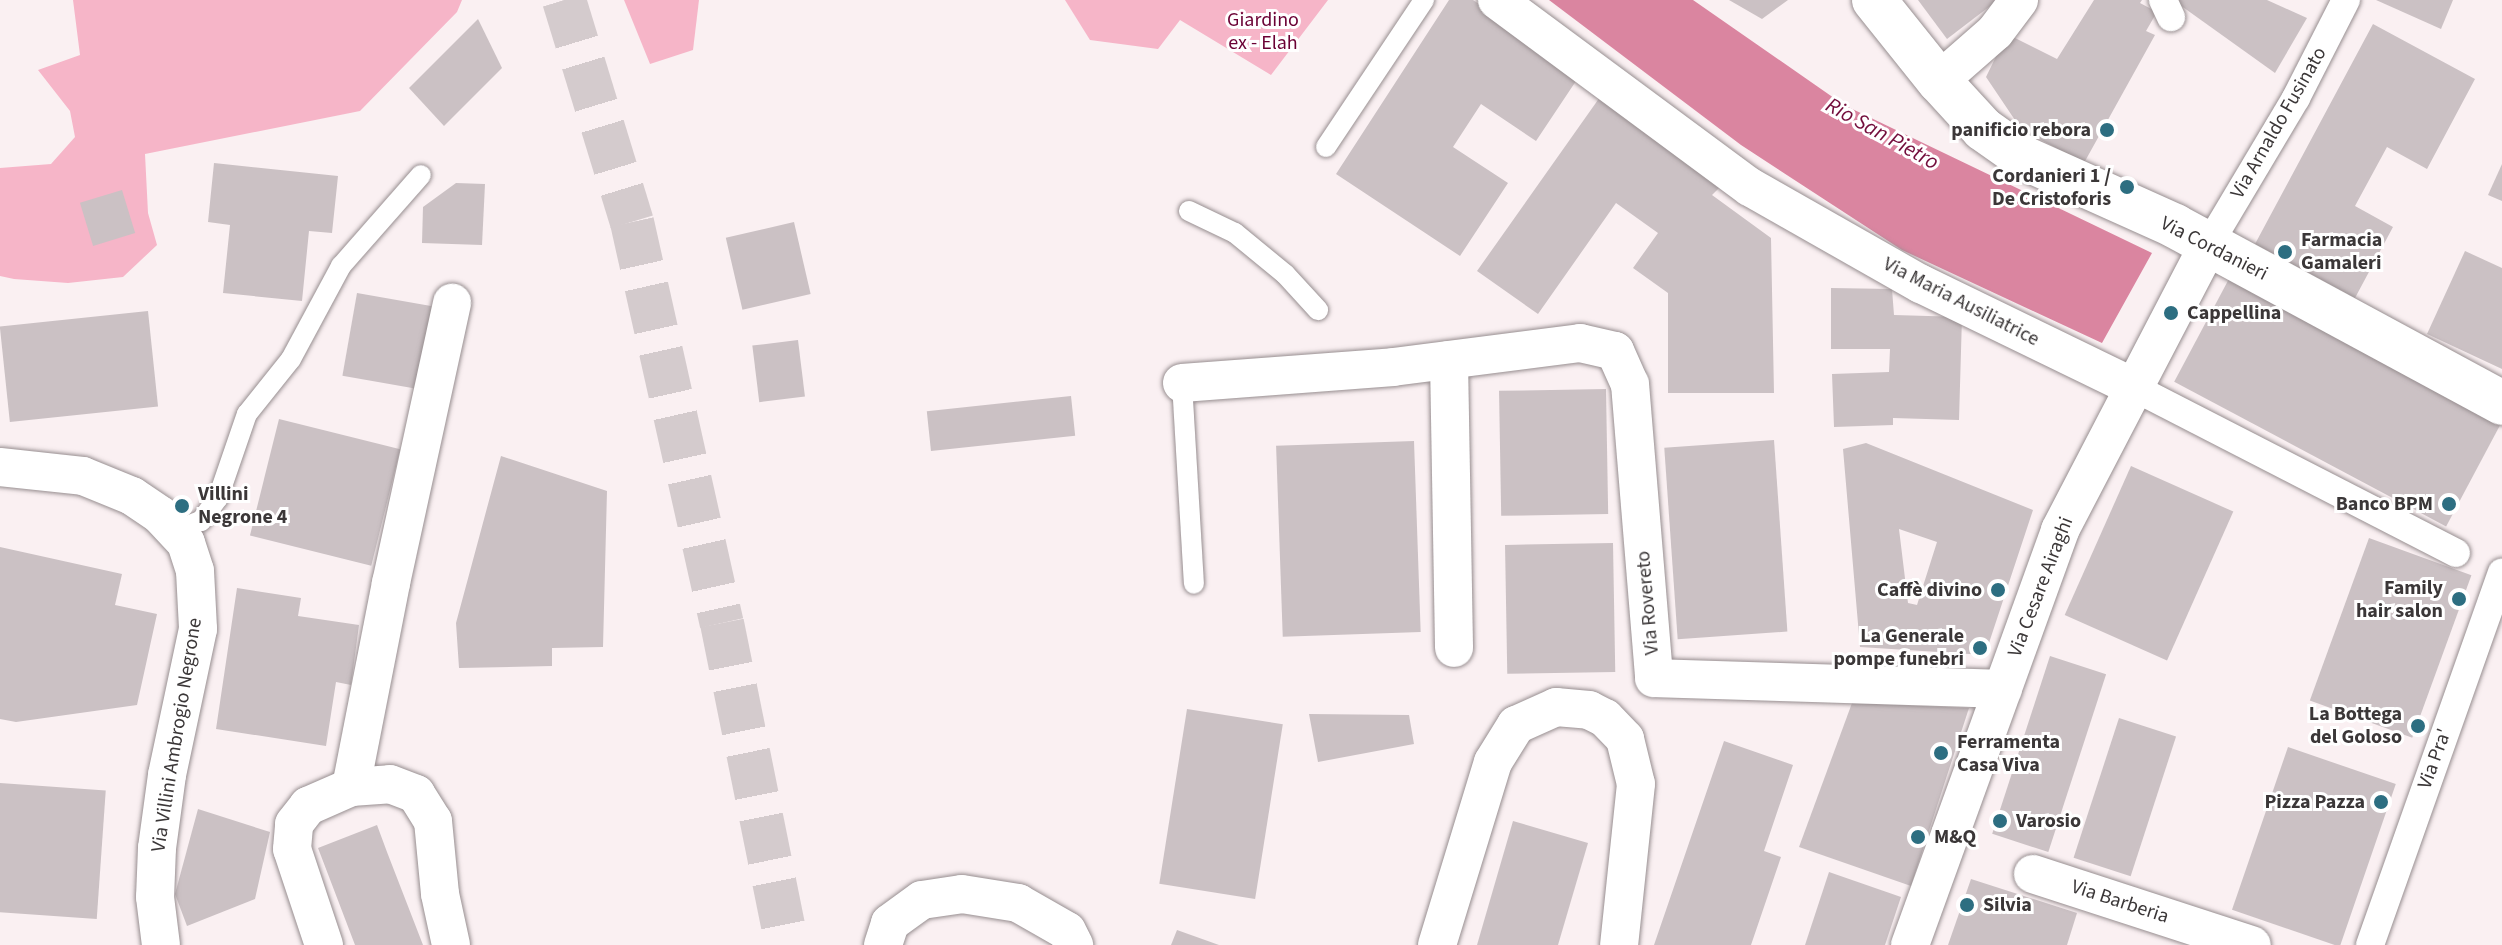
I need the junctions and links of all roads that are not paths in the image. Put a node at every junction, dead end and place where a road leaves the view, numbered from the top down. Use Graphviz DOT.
graph roads {
  1 [pos="1424,0"];
  2 [pos="1497,0"];
  3 [pos="1874,0"];
  4 [pos="2019,0"];
  5 [pos="2346,0"];
  6 [pos="1939,81"];
  7 [pos="1326,147"];
  8 [pos="421,175"];
  9 [pos="1189,211"];
  10 [pos="2209,244"];
  11 [pos="452,303"];
  12 [pos="1318,310"];
  13 [pos="1449,360"];
  14 [pos="1182,383"];
  15 [pos="2133,387"];
  16 [pos="2502,403"];
  17 [pos="0,467"];
  18 [pos="177,530"];
  19 [pos="2456,553"];
  20 [pos="2502,573"];
  21 [pos="1194,584"];
  22 [pos="1454,648"];
  23 [pos="2003,689"];
  24 [pos="351,787"];
  25 [pos="2033,874"];
  26 [pos="161,945"];
  27 [pos="324,945"];
  28 [pos="451,945"];
  29 [pos="883,945"];
  30 [pos="1074,945"];
  31 [pos="1437,945"];
  32 [pos="1619,945"];
  33 [pos="1910,945"];
  34 [pos="2252,945"];
  35 [pos="2370,945"];
  1 -- 7 [label="lane"];
  2 -- 15 [label="street, Via Maria Ausiliatrice"];
  3 -- 6 [label="street, Via Cordanieri"];
  4 -- 6 [label="street"];
  5 -- 10 [label="street, Via Arnaldo Fusinato"];
  6 -- 10 [label="street, Via Cordanieri"];
  8 -- 18 [label="lane"];
  9 -- 12 [label="lane"];
  10 -- 15 [label="street, Via Cesare Airaghi"];
  10 -- 16 [label="street, Via Cordanieri"];
  11 -- 24 [label="street"];
  13 -- 14 [label="street, Via Rovereto"];
  13 -- 22 [label="street"];
  13 -- 23 [label="street, Via Rovereto"];
  14 -- 21 [label="lane, Via Rovereto"];
  15 -- 19 [label="street, Via Maria Ausiliatrice"];
  15 -- 23 [label="street, Via Cesare Airaghi"];
  17 -- 18 [label="street, Via Villini Ambrogio Negrone"];
  18 -- 26 [label="street, Via Villini Ambrogio Negrone"];
  20 -- 35 [label="street, Via Pra'"];
  23 -- 33 [label="street, Via Cesare Airaghi"];
  24 -- 27 [label="street"];
  24 -- 28 [label="street"];
  25 -- 34 [label="street, Via Barberia"];
  29 -- 30 [label="street"];
  31 -- 32 [label="street"];
}
